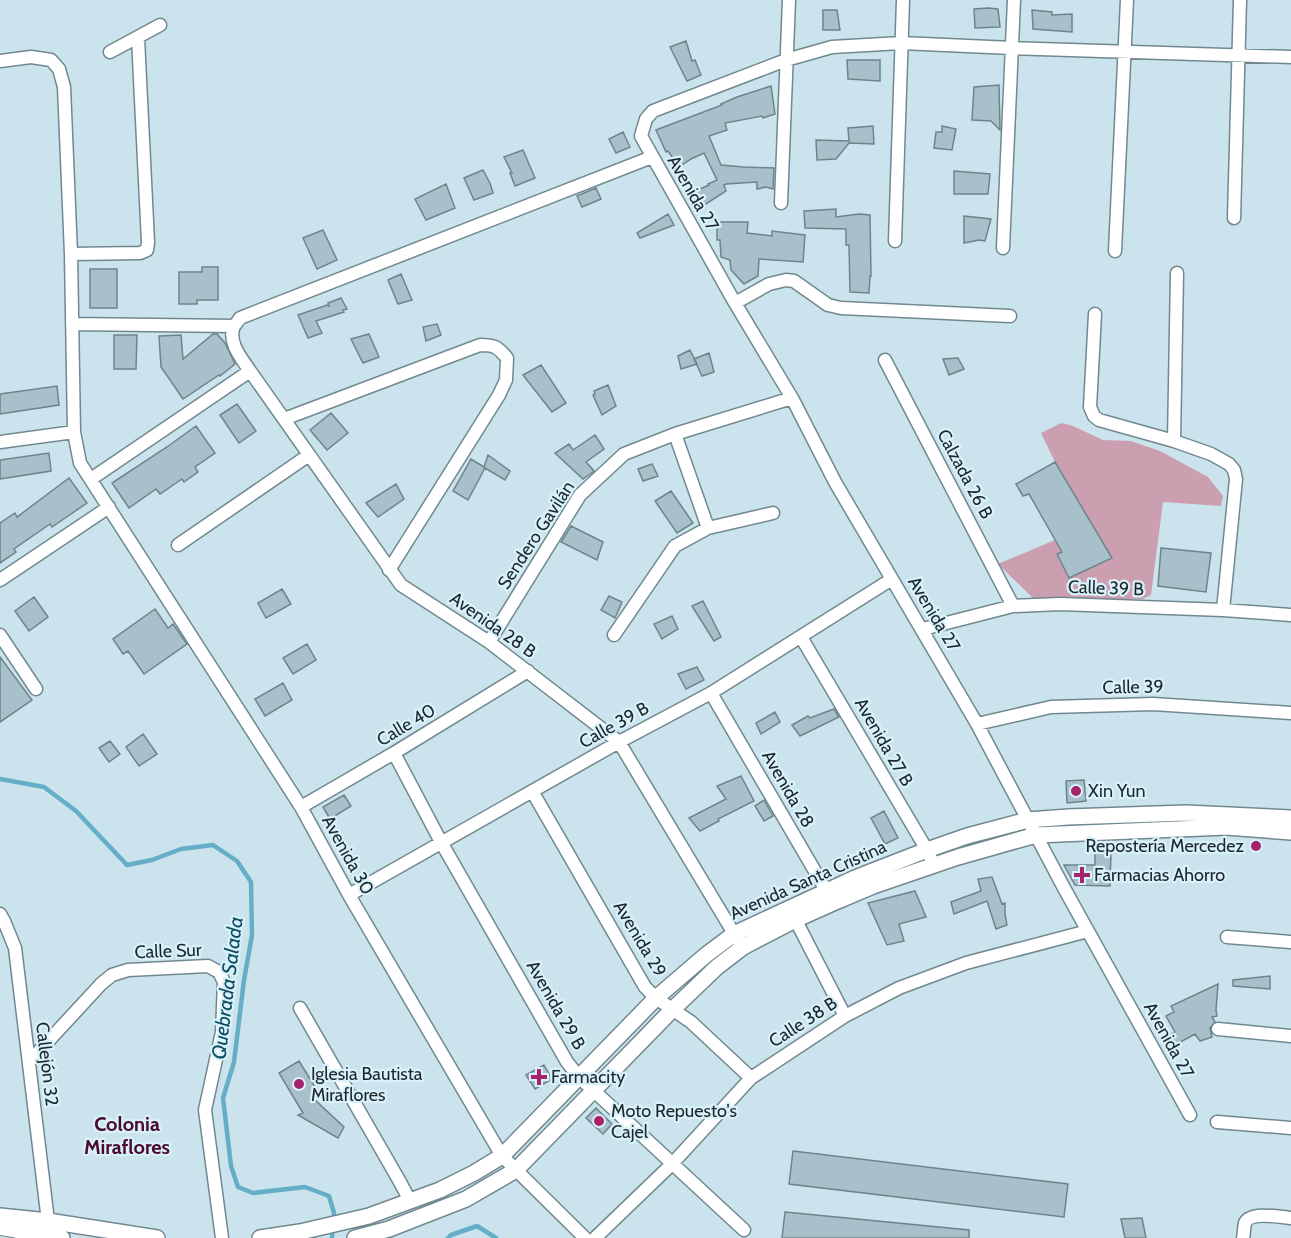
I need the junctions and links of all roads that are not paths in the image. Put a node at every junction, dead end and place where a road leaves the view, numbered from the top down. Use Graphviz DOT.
graph roads {
  1 [pos="789,0"];
  2 [pos="903,0"];
  3 [pos="1014,0"];
  4 [pos="1127,0"];
  5 [pos="1240,0"];
  6 [pos="160,25"];
  7 [pos="138,38"];
  8 [pos="901,43"];
  9 [pos="1012,48"];
  10 [pos="110,52"];
  11 [pos="1124,52"];
  12 [pos="1239,55"];
  13 [pos="1291,57"];
  14 [pos="786,60"];
  15 [pos="0,61"];
  16 [pos="652,157"];
  17 [pos="782,203"];
  18 [pos="1234,218"];
  19 [pos="895,241"];
  20 [pos="1003,248"];
  21 [pos="1115,251"];
  22 [pos="70,254"];
  23 [pos="1178,273"];
  24 [pos="735,303"];
  25 [pos="1095,314"];
  26 [pos="1010,316"];
  27 [pos="72,324"];
  28 [pos="234,326"];
  29 [pos="885,360"];
  30 [pos="250,371"];
  31 [pos="792,398"];
  32 [pos="284,419"];
  33 [pos="74,432"];
  34 [pos="675,434"];
  35 [pos="1174,441"];
  36 [pos="0,442"];
  37 [pos="309,455"];
  38 [pos="91,479"];
  39 [pos="109,507"];
  40 [pos="773,513"];
  41 [pos="708,528"];
  42 [pos="178,545"];
  43 [pos="389,570"];
  44 [pos="892,579"];
  45 [pos="0,580"];
  46 [pos="1013,606"];
  47 [pos="1223,610"];
  48 [pos="1291,615"];
  49 [pos="922,629"];
  50 [pos="0,635"];
  51 [pos="614,635"];
  52 [pos="801,637"];
  53 [pos="489,642"];
  54 [pos="528,671"];
  55 [pos="36,689"];
  56 [pos="711,693"];
  57 [pos="1291,713"];
  58 [pos="976,724"];
  59 [pos="619,742"];
  60 [pos="394,753"];
  61 [pos="532,791"];
  62 [pos="301,807"];
  63 [pos="1291,818"];
  64 [pos="1028,820"];
  65 [pos="1291,832"];
  66 [pos="1036,835"];
  67 [pos="441,842"];
  68 [pos="927,850"];
  69 [pos="934,865"];
  70 [pos="349,895"];
  71 [pos="830,897"];
  72 [pos="0,914"];
  73 [pos="793,914"];
  74 [pos="1088,931"];
  75 [pos="734,934"];
  76 [pos="1227,937"];
  77 [pos="1291,942"];
  78 [pos="743,947"];
  79 [pos="656,998"];
  80 [pos="300,1008"];
  81 [pos="672,1010"];
  82 [pos="845,1016"];
  83 [pos="1218,1029"];
  84 [pos="1291,1036"];
  85 [pos="29,1062"];
  86 [pos="579,1077"];
  87 [pos="750,1078"];
  88 [pos="594,1090"];
  89 [pos="1190,1115"];
  90 [pos="1216,1122"];
  91 [pos="1291,1128"];
  92 [pos="502,1156"];
  93 [pos="672,1164"];
  94 [pos="516,1170"];
  95 [pos="410,1201"];
  96 [pos="0,1215"];
  97 [pos="1291,1218"];
  98 [pos="0,1225"];
  99 [pos="744,1230"];
  100 [pos="0,1233"];
  101 [pos="54,1234"];
  102 [pos="157,1238"];
  103 [pos="222,1238"];
  104 [pos="260,1238"];
  105 [pos="355,1238"];
  106 [pos="585,1238"];
  107 [pos="595,1238"];
  108 [pos="1243,1238"];
  1 -- 14 [label="street"];
  2 -- 8 [label="street"];
  3 -- 9 [label="street"];
  4 -- 11 [label="street"];
  5 -- 12 [label="street"];
  6 -- 7 [label="street"];
  7 -- 10 [label="street"];
  7 -- 22 [label="street"];
  8 -- 9 [label="street"];
  8 -- 14 [label="street"];
  8 -- 19 [label="street"];
  9 -- 11 [label="street"];
  9 -- 20 [label="street"];
  11 -- 12 [label="street"];
  11 -- 21 [label="street"];
  12 -- 13 [label="street"];
  12 -- 18 [label="street"];
  14 -- 16 [label="street, Avenida 27"];
  14 -- 17 [label="street"];
  15 -- 22 [label="street, Avenida 30"];
  16 -- 24 [label="street, Avenida 27"];
  16 -- 28 [label="street"];
  22 -- 27 [label="street, Avenida 30"];
  23 -- 35 [label="street"];
  24 -- 26 [label="street"];
  24 -- 31 [label="street, Avenida 27"];
  25 -- 35 [label="street"];
  27 -- 28 [label="street"];
  27 -- 33 [label="street, Avenida 30"];
  28 -- 30 [label="street, Avenida 28 B"];
  29 -- 46 [label="street, Calzada 26 B"];
  30 -- 32 [label="street, Avenida 28 B"];
  30 -- 38 [label="street"];
  31 -- 34 [label="street, Sendero Gavilán"];
  31 -- 44 [label="street, Avenida 27"];
  32 -- 37 [label="street, Avenida 28 B"];
  32 -- 43 [label="street"];
  33 -- 36 [label="street"];
  33 -- 38 [label="street, Avenida 30"];
  34 -- 41 [label="street"];
  34 -- 53 [label="street, Sendero Gavilán"];
  35 -- 47 [label="street"];
  37 -- 42 [label="street"];
  37 -- 43 [label="street, Avenida 28 B"];
  38 -- 39 [label="street, Avenida 30"];
  39 -- 45 [label="street"];
  39 -- 62 [label="street, Avenida 30"];
  40 -- 41 [label="street"];
  41 -- 51 [label="street"];
  43 -- 53 [label="street, Avenida 28 B"];
  44 -- 49 [label="street, Avenida 27"];
  44 -- 52 [label="street, Calle 39 B"];
  46 -- 47 [label="street, Calle 39 B"];
  46 -- 49 [label="street, Calle 39 B"];
  47 -- 48 [label="street, Calle 39 B"];
  49 -- 58 [label="street, Avenida 27"];
  50 -- 55 [label="street"];
  52 -- 56 [label="street, Calle 39 B"];
  52 -- 68 [label="street, Avenida 27 B"];
  53 -- 54 [label="street, Avenida 28 B"];
  54 -- 59 [label="street, Avenida 28 B"];
  54 -- 60 [label="street, Calle 40"];
  56 -- 59 [label="street, Calle 39 B"];
  56 -- 71 [label="street, Avenida 28"];
  57 -- 58 [label="street, Calle 39"];
  58 -- 64 [label="street, Avenida 27"];
  59 -- 61 [label="street, Calle 39 B"];
  59 -- 75 [label="street, Avenida 28 B"];
  60 -- 62 [label="street, Calle 40"];
  60 -- 67 [label="street, Avenida 29 B"];
  61 -- 67 [label="street, Calle 39 B"];
  61 -- 79 [label="street, Avenida 29"];
  62 -- 70 [label="street, Avenida 30"];
  63 -- 64 [label="street, Avenida Santa Cristina"];
  64 -- 66 [label="street, Avenida 27"];
  64 -- 68 [label="street, Avenida Santa Cristina"];
  65 -- 66 [label="street, Avenida Santa Cristina"];
  66 -- 69 [label="street, Avenida Santa Cristina"];
  66 -- 74 [label="street, Avenida 27"];
  67 -- 70 [label="street, Calle 39 B"];
  67 -- 86 [label="street, Avenida 29 B"];
  68 -- 69 [label="street, Avenida 27 B"];
  68 -- 71 [label="street, Avenida Santa Cristina"];
  69 -- 71 [label="street, Avenida Santa Cristina"];
  70 -- 92 [label="street, Avenida 30"];
  71 -- 73 [label="street, Avenida Santa Cristina"];
  72 -- 85 [label="street, Callejón 32"];
  73 -- 75 [label="street, Avenida Santa Cristina"];
  73 -- 78 [label="street, Avenida Santa Cristina"];
  73 -- 82 [label="street"];
  74 -- 82 [label="street, Calle 38 B"];
  74 -- 89 [label="street, Avenida 27"];
  75 -- 78 [label="street, Avenida 28 B"];
  75 -- 79 [label="street, Avenida Santa Cristina"];
  76 -- 77 [label="street"];
  78 -- 81 [label="street, Avenida Santa Cristina"];
  79 -- 81 [label="street, Avenida 29"];
  79 -- 86 [label="street, Avenida Santa Cristina"];
  80 -- 95 [label="street"];
  81 -- 87 [label="street, Avenida 29"];
  81 -- 88 [label="street, Avenida Santa Cristina"];
  82 -- 87 [label="street, Calle 38 B"];
  83 -- 84 [label="street"];
  85 -- 101 [label="street, Callejón 32"];
  85 -- 103 [label="street, Calle Sur"];
  86 -- 88 [label="street, Avenida 29 B"];
  86 -- 92 [label="street, Avenida Santa Cristina"];
  87 -- 93 [label="street, Calle 38 B"];
  88 -- 93 [label="street, Avenida 29 B"];
  88 -- 94 [label="street, Avenida Santa Cristina"];
  90 -- 91 [label="street"];
  92 -- 94 [label="street, Avenida 30"];
  92 -- 95 [label="street, Avenida Santa Cristina"];
  93 -- 99 [label="street, Avenida 29 B"];
  93 -- 107 [label="street, Calle 38 B"];
  94 -- 105 [label="street, Avenida Santa Cristina"];
  94 -- 106 [label="street, Avenida 30"];
  95 -- 104 [label="street, Avenida Santa Cristina"];
  96 -- 101 [label="street"];
  97 -- 108 [label="street"];
  98 -- 101 [label="main road"];
  100 -- 101 [label="street"];
  101 -- 102 [label="street"];
}
